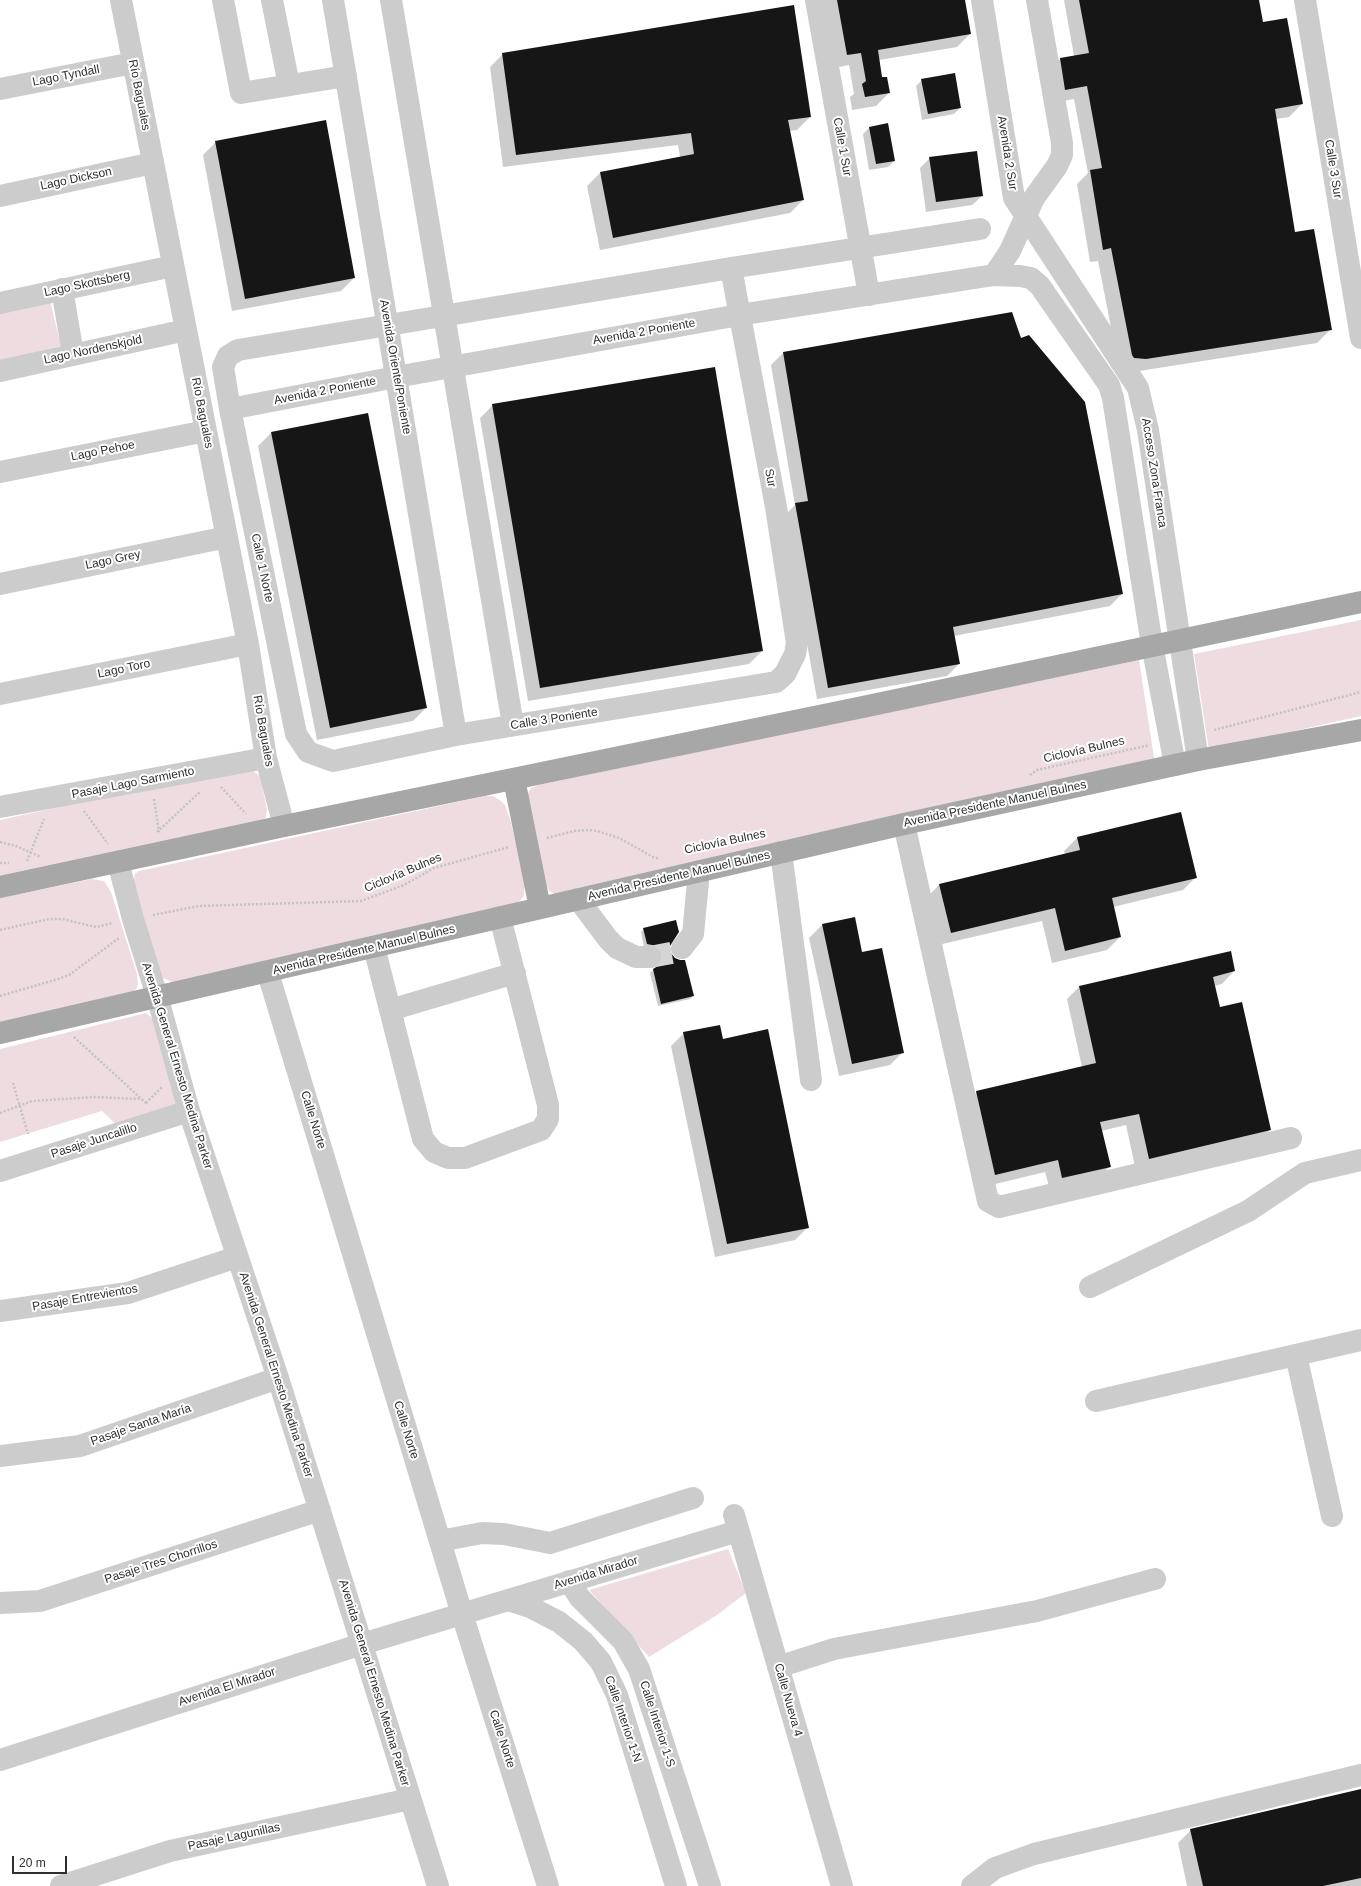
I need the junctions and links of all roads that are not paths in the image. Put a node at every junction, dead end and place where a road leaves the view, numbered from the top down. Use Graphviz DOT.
graph roads {
  1 [pos="121,0"];
  2 [pos="223,0"];
  3 [pos="272,0"];
  4 [pos="333,0"];
  5 [pos="391,0"];
  6 [pos="816,0"];
  7 [pos="982,0"];
  8 [pos="1037,0"];
  9 [pos="1305,0"];
  10 [pos="133,62"];
  11 [pos="346,76"];
  12 [pos="289,85"];
  13 [pos="0,89"];
  14 [pos="153,163"];
  15 [pos="0,196"];
  16 [pos="1027,218"];
  17 [pos="980,229"];
  18 [pos="860,247"];
  19 [pos="173,266"];
  20 [pos="731,268"];
  21 [pos="994,275"];
  22 [pos="62,289"];
  23 [pos="869,295"];
  24 [pos="0,303"];
  25 [pos="739,315"];
  26 [pos="444,316"];
  27 [pos="388,326"];
  28 [pos="186,330"];
  29 [pos="1361,338"];
  30 [pos="74,354"];
  31 [pos="453,367"];
  32 [pos="0,370"];
  33 [pos="396,377"];
  34 [pos="230,409"];
  35 [pos="206,431"];
  36 [pos="0,472"];
  37 [pos="227,537"];
  38 [pos="0,584"];
  39 [pos="1361,602"];
  40 [pos="1180,640"];
  41 [pos="248,644"];
  42 [pos="1152,645"];
  43 [pos="776,682"];
  44 [pos="0,694"];
  45 [pos="513,725"];
  46 [pos="1361,730"];
  47 [pos="456,735"];
  48 [pos="266,758"];
  49 [pos="1198,760"];
  50 [pos="333,761"];
  51 [pos="1175,765"];
  52 [pos="514,779"];
  53 [pos="0,808"];
  54 [pos="904,824"];
  55 [pos="284,826"];
  56 [pos="781,852"];
  57 [pos="115,856"];
  58 [pos="699,871"];
  59 [pos="0,887"];
  60 [pos="578,899"];
  61 [pos="540,908"];
  62 [pos="500,917"];
  63 [pos="374,948"];
  64 [pos="682,948"];
  65 [pos="650,957"];
  66 [pos="268,973"];
  67 [pos="515,973"];
  68 [pos="157,996"];
  69 [pos="390,1010"];
  70 [pos="0,1033"];
  71 [pos="811,1080"];
  72 [pos="189,1110"];
  73 [pos="1291,1138"];
  74 [pos="1361,1160"];
  75 [pos="0,1171"];
  76 [pos="237,1257"];
  77 [pos="1090,1287"];
  78 [pos="0,1312"];
  79 [pos="1361,1340"];
  80 [pos="1296,1355"];
  81 [pos="278,1378"];
  82 [pos="1096,1401"];
  83 [pos="0,1456"];
  84 [pos="693,1498"];
  85 [pos="320,1510"];
  86 [pos="1332,1516"];
  87 [pos="736,1523"];
  88 [pos="440,1541"];
  89 [pos="1155,1579"];
  90 [pos="569,1581"];
  91 [pos="508,1600"];
  92 [pos="0,1603"];
  93 [pos="458,1614"];
  94 [pos="362,1644"];
  95 [pos="778,1667"];
  96 [pos="0,1760"];
  97 [pos="1361,1775"];
  98 [pos="410,1799"];
  99 [pos="61,1886"];
  100 [pos="438,1886"];
  101 [pos="548,1886"];
  102 [pos="676,1886"];
  103 [pos="710,1886"];
  104 [pos="842,1886"];
  105 [pos="972,1886"];
  1 -- 10 [label="street, Río Baguales"];
  2 -- 12 [label="street"];
  3 -- 12 [label="street"];
  4 -- 11 [label="street, Avenida Oriente/Poniente"];
  5 -- 26 [label="street"];
  6 -- 18 [label="street, Calle 1 Sur"];
  7 -- 16 [label="street, Avenida 2 Sur"];
  8 -- 16 [label="street, Avenida 2 Sur"];
  9 -- 29 [label="street, Calle 3 Sur"];
  10 -- 13 [label="street, Lago Tyndall"];
  10 -- 14 [label="street, Río Baguales"];
  11 -- 12 [label="street"];
  11 -- 27 [label="street, Avenida Oriente/Poniente"];
  14 -- 15 [label="street, Lago Dickson"];
  14 -- 19 [label="street, Río Baguales"];
  16 -- 21 [label="street"];
  16 -- 40 [label="street, Acceso Zona Franca"];
  17 -- 18 [label="street"];
  18 -- 20 [label="street"];
  18 -- 23 [label="street, Calle 1 Sur"];
  19 -- 22 [label="street, Lago Skottsberg"];
  19 -- 28 [label="street, Río Baguales"];
  20 -- 25 [label="street, Sur"];
  20 -- 26 [label="street"];
  21 -- 23 [label="street, Avenida 2 Poniente"];
  21 -- 42 [label="street"];
  22 -- 24 [label="street, Lago Skottsberg"];
  22 -- 30 [label="street"];
  23 -- 25 [label="street, Avenida 2 Poniente"];
  25 -- 31 [label="street, Avenida 2 Poniente"];
  25 -- 43 [label="street, Sur"];
  26 -- 27 [label="street"];
  26 -- 31 [label="street"];
  27 -- 33 [label="street, Avenida Oriente/Poniente"];
  27 -- 34 [label="street, Calle 1 Norte"];
  28 -- 30 [label="street, Lago Nordenskjold"];
  28 -- 35 [label="street, Río Baguales"];
  30 -- 32 [label="street, Lago Nordenskjold"];
  31 -- 33 [label="street, Avenida 2 Poniente"];
  31 -- 45 [label="street"];
  33 -- 34 [label="street, Avenida 2 Poniente"];
  33 -- 47 [label="street, Avenida Oriente/Poniente"];
  34 -- 50 [label="street, Calle 1 Norte"];
  35 -- 36 [label="street, Lago Pehoe"];
  35 -- 37 [label="street, Río Baguales"];
  37 -- 38 [label="street, Lago Grey"];
  37 -- 41 [label="street, Río Baguales"];
  39 -- 40 [label="main road"];
  40 -- 42 [label="main road"];
  40 -- 49 [label="street, Acceso Zona Franca"];
  41 -- 44 [label="street, Lago Toro"];
  41 -- 48 [label="street, Río Baguales"];
  42 -- 51 [label="street"];
  42 -- 52 [label="main road"];
  43 -- 45 [label="street, Calle 3 Poniente"];
  45 -- 47 [label="street, Calle 3 Poniente"];
  46 -- 49 [label="main road, Avenida Presidente Manuel Bulnes"];
  47 -- 50 [label="street, Calle 3 Poniente"];
  48 -- 53 [label="street, Pasaje Lago Sarmiento"];
  48 -- 55 [label="street, Río Baguales"];
  49 -- 51 [label="main road, Avenida Presidente Manuel Bulnes"];
  51 -- 54 [label="main road, Avenida Presidente Manuel Bulnes"];
  52 -- 55 [label="main road"];
  52 -- 61 [label="main road"];
  54 -- 56 [label="main road, Avenida Presidente Manuel Bulnes"];
  54 -- 73 [label="street"];
  55 -- 57 [label="main road"];
  56 -- 58 [label="main road, Avenida Presidente Manuel Bulnes"];
  56 -- 71 [label="street"];
  57 -- 59 [label="main road"];
  57 -- 68 [label="street, Avenida General Ernesto Medina Parker"];
  58 -- 60 [label="main road, Avenida Presidente Manuel Bulnes"];
  58 -- 64 [label="street"];
  60 -- 61 [label="main road, Avenida Presidente Manuel Bulnes"];
  60 -- 65 [label="street"];
  61 -- 62 [label="main road, Avenida Presidente Manuel Bulnes"];
  62 -- 63 [label="main road, Avenida Presidente Manuel Bulnes"];
  62 -- 67 [label="street"];
  63 -- 66 [label="main road, Avenida Presidente Manuel Bulnes"];
  63 -- 69 [label="street"];
  66 -- 68 [label="main road, Avenida Presidente Manuel Bulnes"];
  66 -- 88 [label="street, Calle Norte"];
  67 -- 69 [label="street"];
  67 -- 69 [label="street"];
  68 -- 70 [label="main road, Avenida Presidente Manuel Bulnes"];
  68 -- 72 [label="street, Avenida General Ernesto Medina Parker"];
  72 -- 75 [label="street, Pasaje Juncalillo"];
  72 -- 76 [label="street, Avenida General Ernesto Medina Parker"];
  74 -- 77 [label="street"];
  76 -- 78 [label="street, Pasaje Entrevientos"];
  76 -- 81 [label="street, Avenida General Ernesto Medina Parker"];
  79 -- 80 [label="street"];
  80 -- 82 [label="street"];
  80 -- 86 [label="street"];
  81 -- 83 [label="street, Pasaje Santa María"];
  81 -- 85 [label="street, Avenida General Ernesto Medina Parker"];
  84 -- 88 [label="street"];
  85 -- 92 [label="street, Pasaje Tres Chorrillos"];
  85 -- 94 [label="street, Avenida General Ernesto Medina Parker"];
  87 -- 90 [label="street, Avenida Mirador"];
  87 -- 95 [label="street, Calle Nueva 4"];
  88 -- 93 [label="street, Calle Norte"];
  89 -- 95 [label="street"];
  90 -- 91 [label="street, Avenida Mirador"];
  90 -- 103 [label="street, Calle Interior 1-S"];
  91 -- 93 [label="street, Avenida Mirador"];
  91 -- 102 [label="street, Calle Interior 1-N"];
  93 -- 94 [label="street, Avenida El Mirador"];
  93 -- 101 [label="street, Calle Norte"];
  94 -- 96 [label="street, Avenida El Mirador"];
  94 -- 98 [label="street, Avenida General Ernesto Medina Parker"];
  95 -- 104 [label="street, Calle Nueva 4"];
  97 -- 105 [label="street"];
  98 -- 99 [label="street, Pasaje Lagunillas"];
  98 -- 100 [label="street, Avenida General Ernesto Medina Parker"];
}
